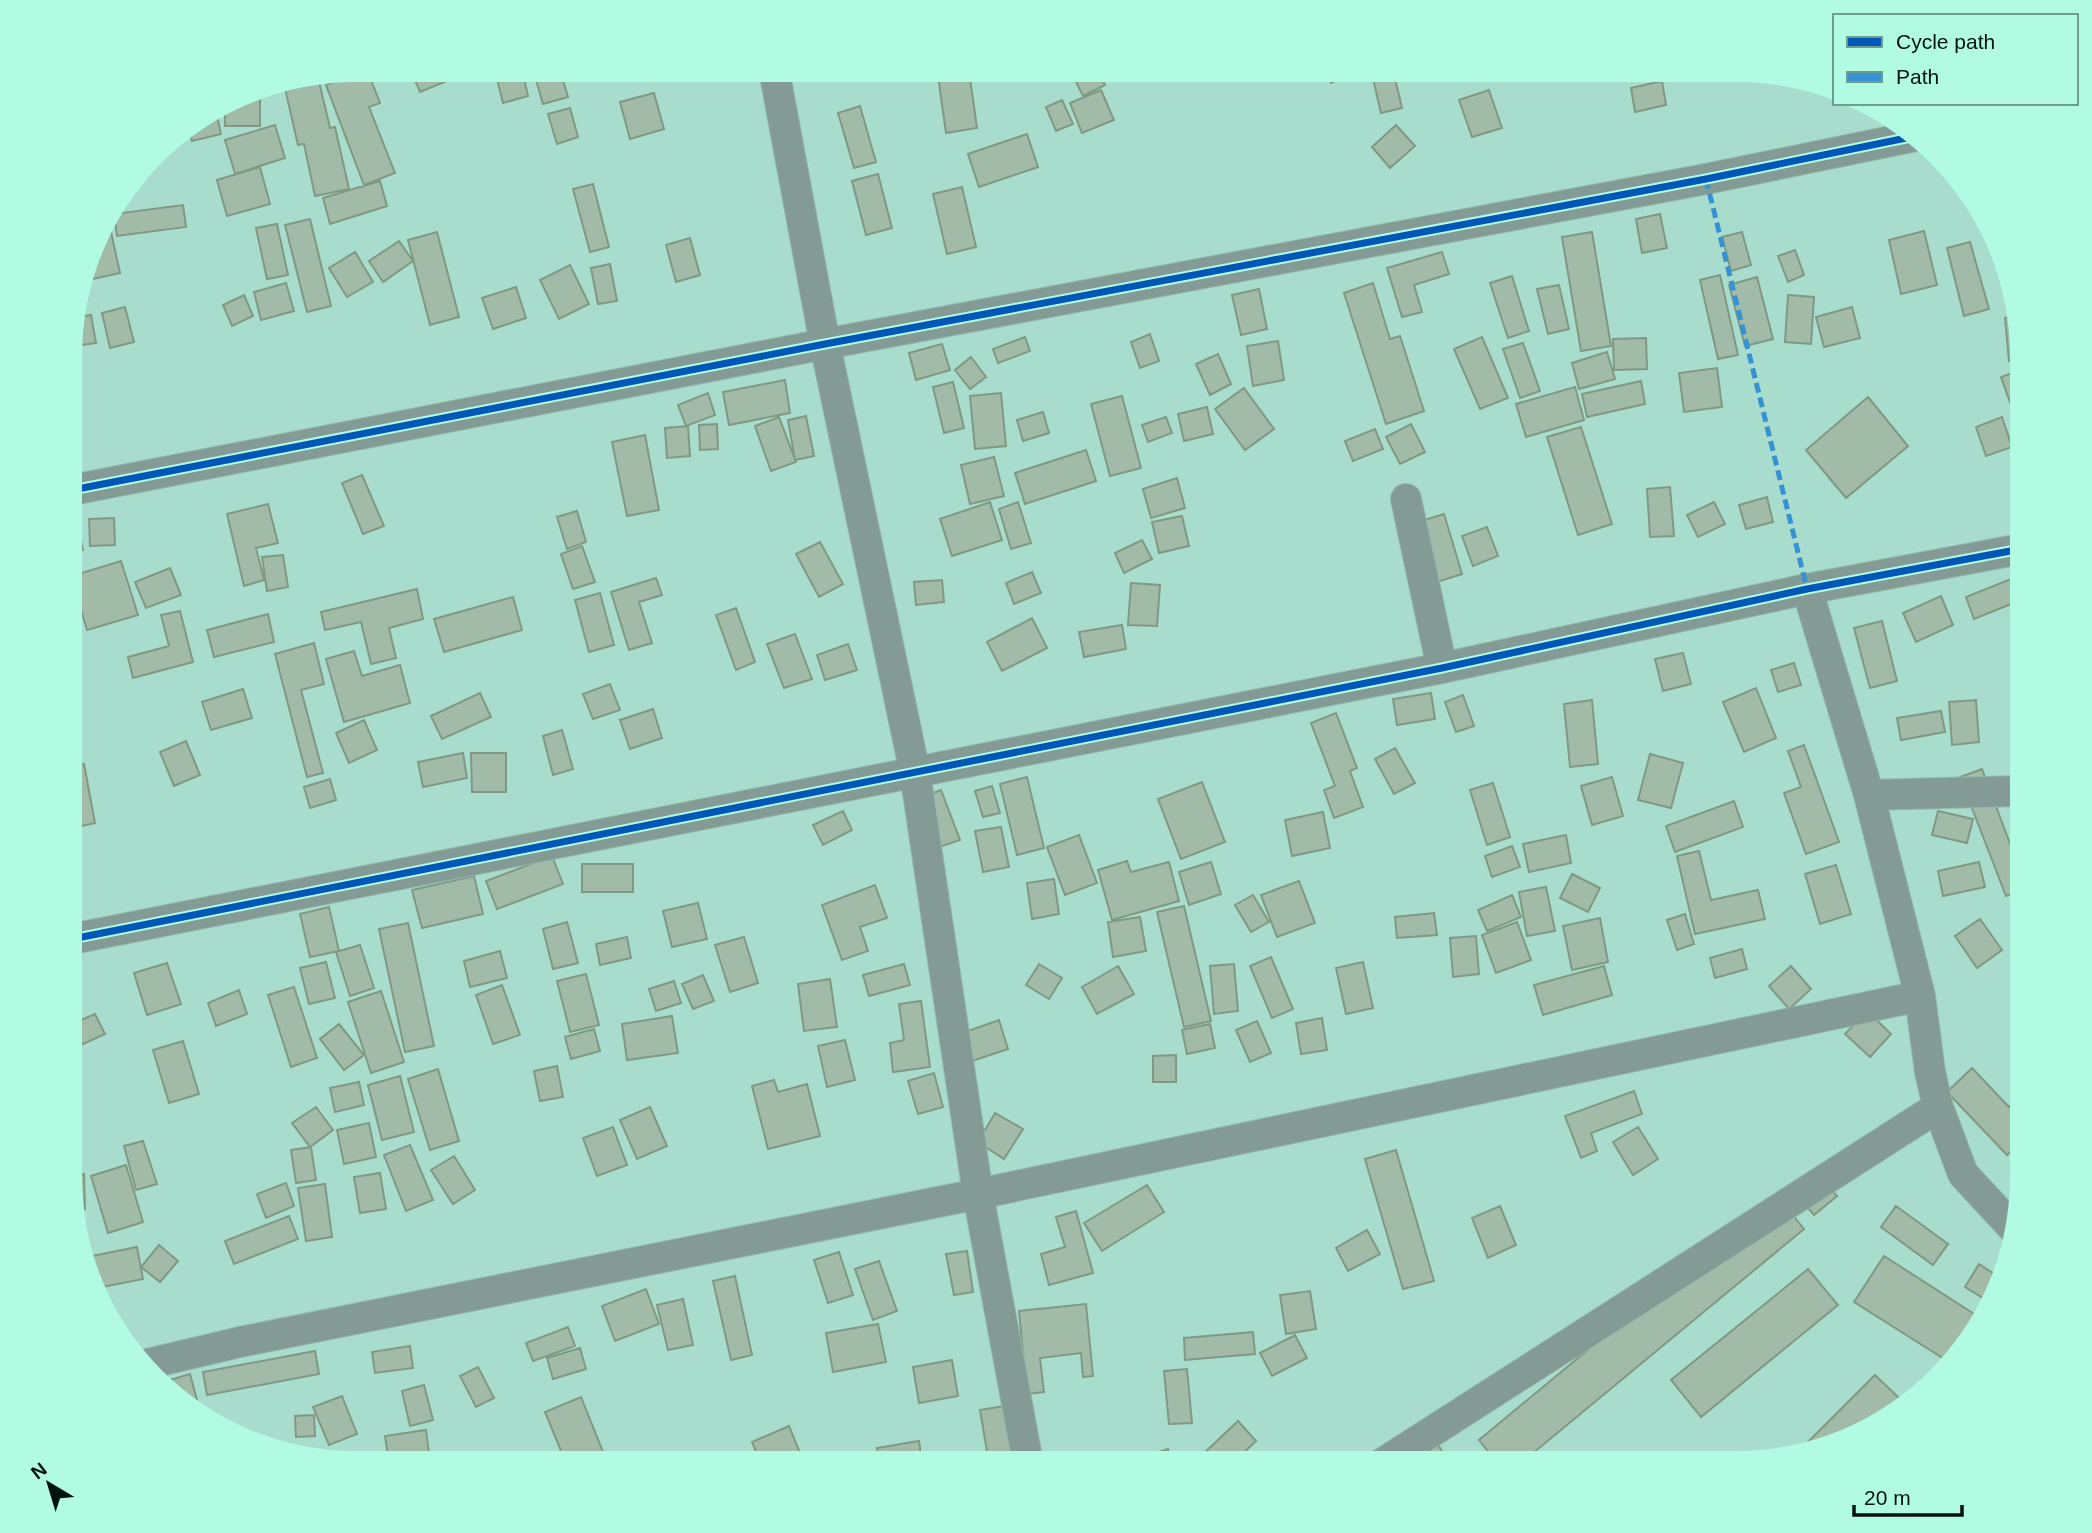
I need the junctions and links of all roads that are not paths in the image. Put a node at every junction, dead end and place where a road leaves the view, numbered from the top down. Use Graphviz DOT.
graph roads {
  1 [pos="776,82"];
  2 [pos="1903,139"];
  3 [pos="825,344"];
  4 [pos="82,488"];
  5 [pos="1406,499"];
  6 [pos="2010,551"];
  7 [pos="1807,589"];
  8 [pos="1442,668"];
  9 [pos="915,773"];
  10 [pos="2010,791"];
  11 [pos="1869,795"];
  12 [pos="82,937"];
  13 [pos="1920,996"];
  14 [pos="1938,1107"];
  15 [pos="978,1194"];
  16 [pos="2006,1220"];
  17 [pos="154,1362"];
  18 [pos="1026,1451"];
  19 [pos="1401,1451"];
  1 -- 3 [label="street"];
  2 -- 3 [label="street"];
  3 -- 4 [label="street"];
  3 -- 9 [label="street"];
  5 -- 8 [label="street"];
  6 -- 7 [label="street"];
  7 -- 8 [label="street"];
  7 -- 11 [label="street"];
  8 -- 9 [label="street"];
  9 -- 12 [label="street"];
  9 -- 15 [label="street"];
  10 -- 11 [label="street"];
  11 -- 13 [label="street"];
  13 -- 14 [label="street"];
  13 -- 15 [label="street"];
  14 -- 16 [label="street"];
  14 -- 19 [label="street"];
  15 -- 17 [label="street"];
  15 -- 18 [label="street"];
}
